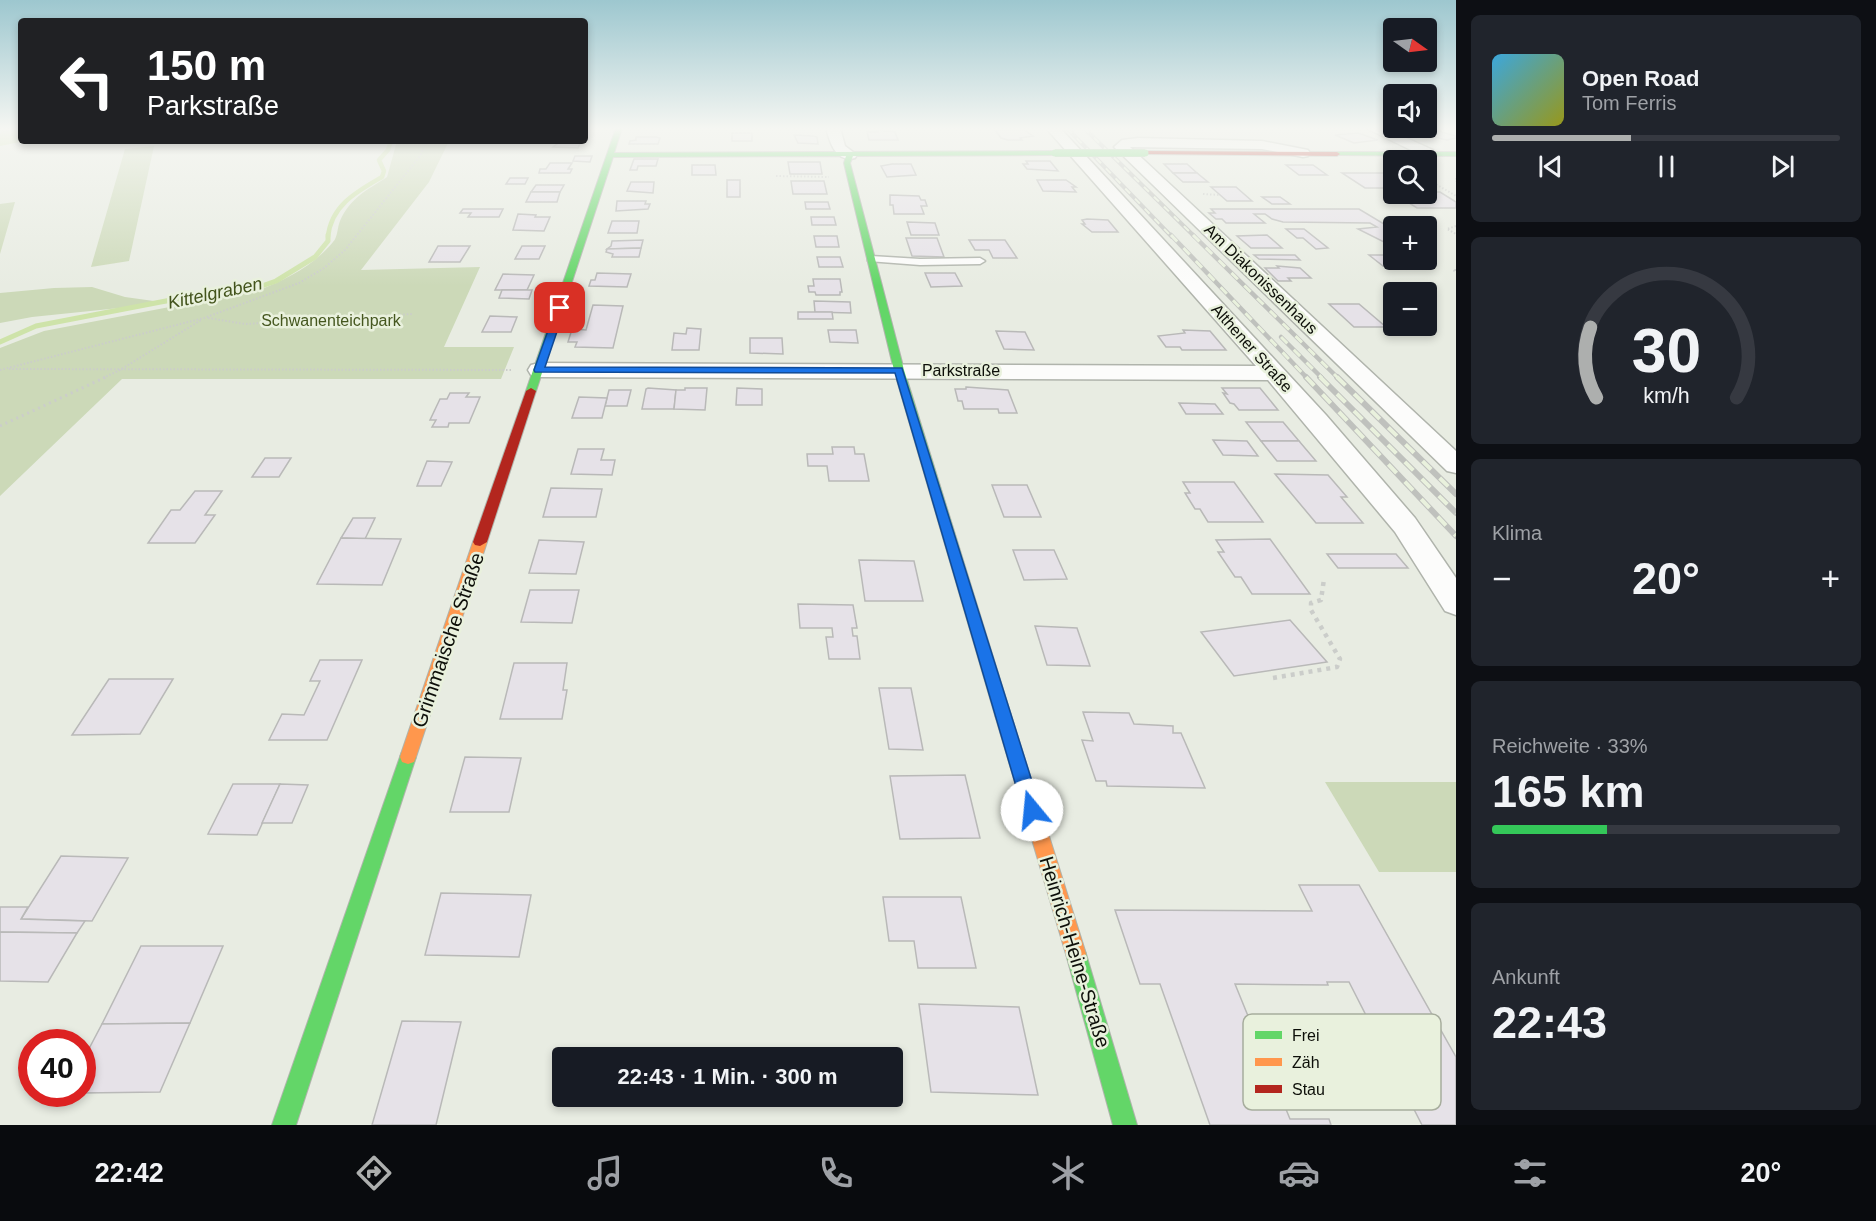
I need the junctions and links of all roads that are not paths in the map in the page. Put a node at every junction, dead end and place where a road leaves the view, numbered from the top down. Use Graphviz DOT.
graph roads {
  1 [pos="603,180"];
  2 [pos="851,180"];
  3 [pos="1100,180"];
  4 [pos="1156,180"];
  5 [pos="871,259"];
  6 [pos="980,261"];
  7 [pos="539,370"];
  8 [pos="899,370"];
  9 [pos="1275,373"];
  10 [pos="1456,465"];
  11 [pos="1449,590"];
  12 [pos="284,1125"];
  13 [pos="1125,1125"];
  1 -- 7 [label="street, Grimmaische Straße"];
  2 -- 5 [label="street, Heinrich-Heine-Straße"];
  3 -- 9 [label="street, Althener Straße"];
  4 -- 10 [label="street, Am Diakonissenhaus"];
  5 -- 6 [label="lane"];
  5 -- 8 [label="street, Heinrich-Heine-Straße"];
  7 -- 8 [label="street, Parkstraße"];
  7 -- 12 [label="street, Grimmaische Straße"];
  8 -- 9 [label="street, Parkstraße"];
  8 -- 13 [label="street, Heinrich-Heine-Straße"];
  9 -- 11 [label="street, Althener Straße"];
}
